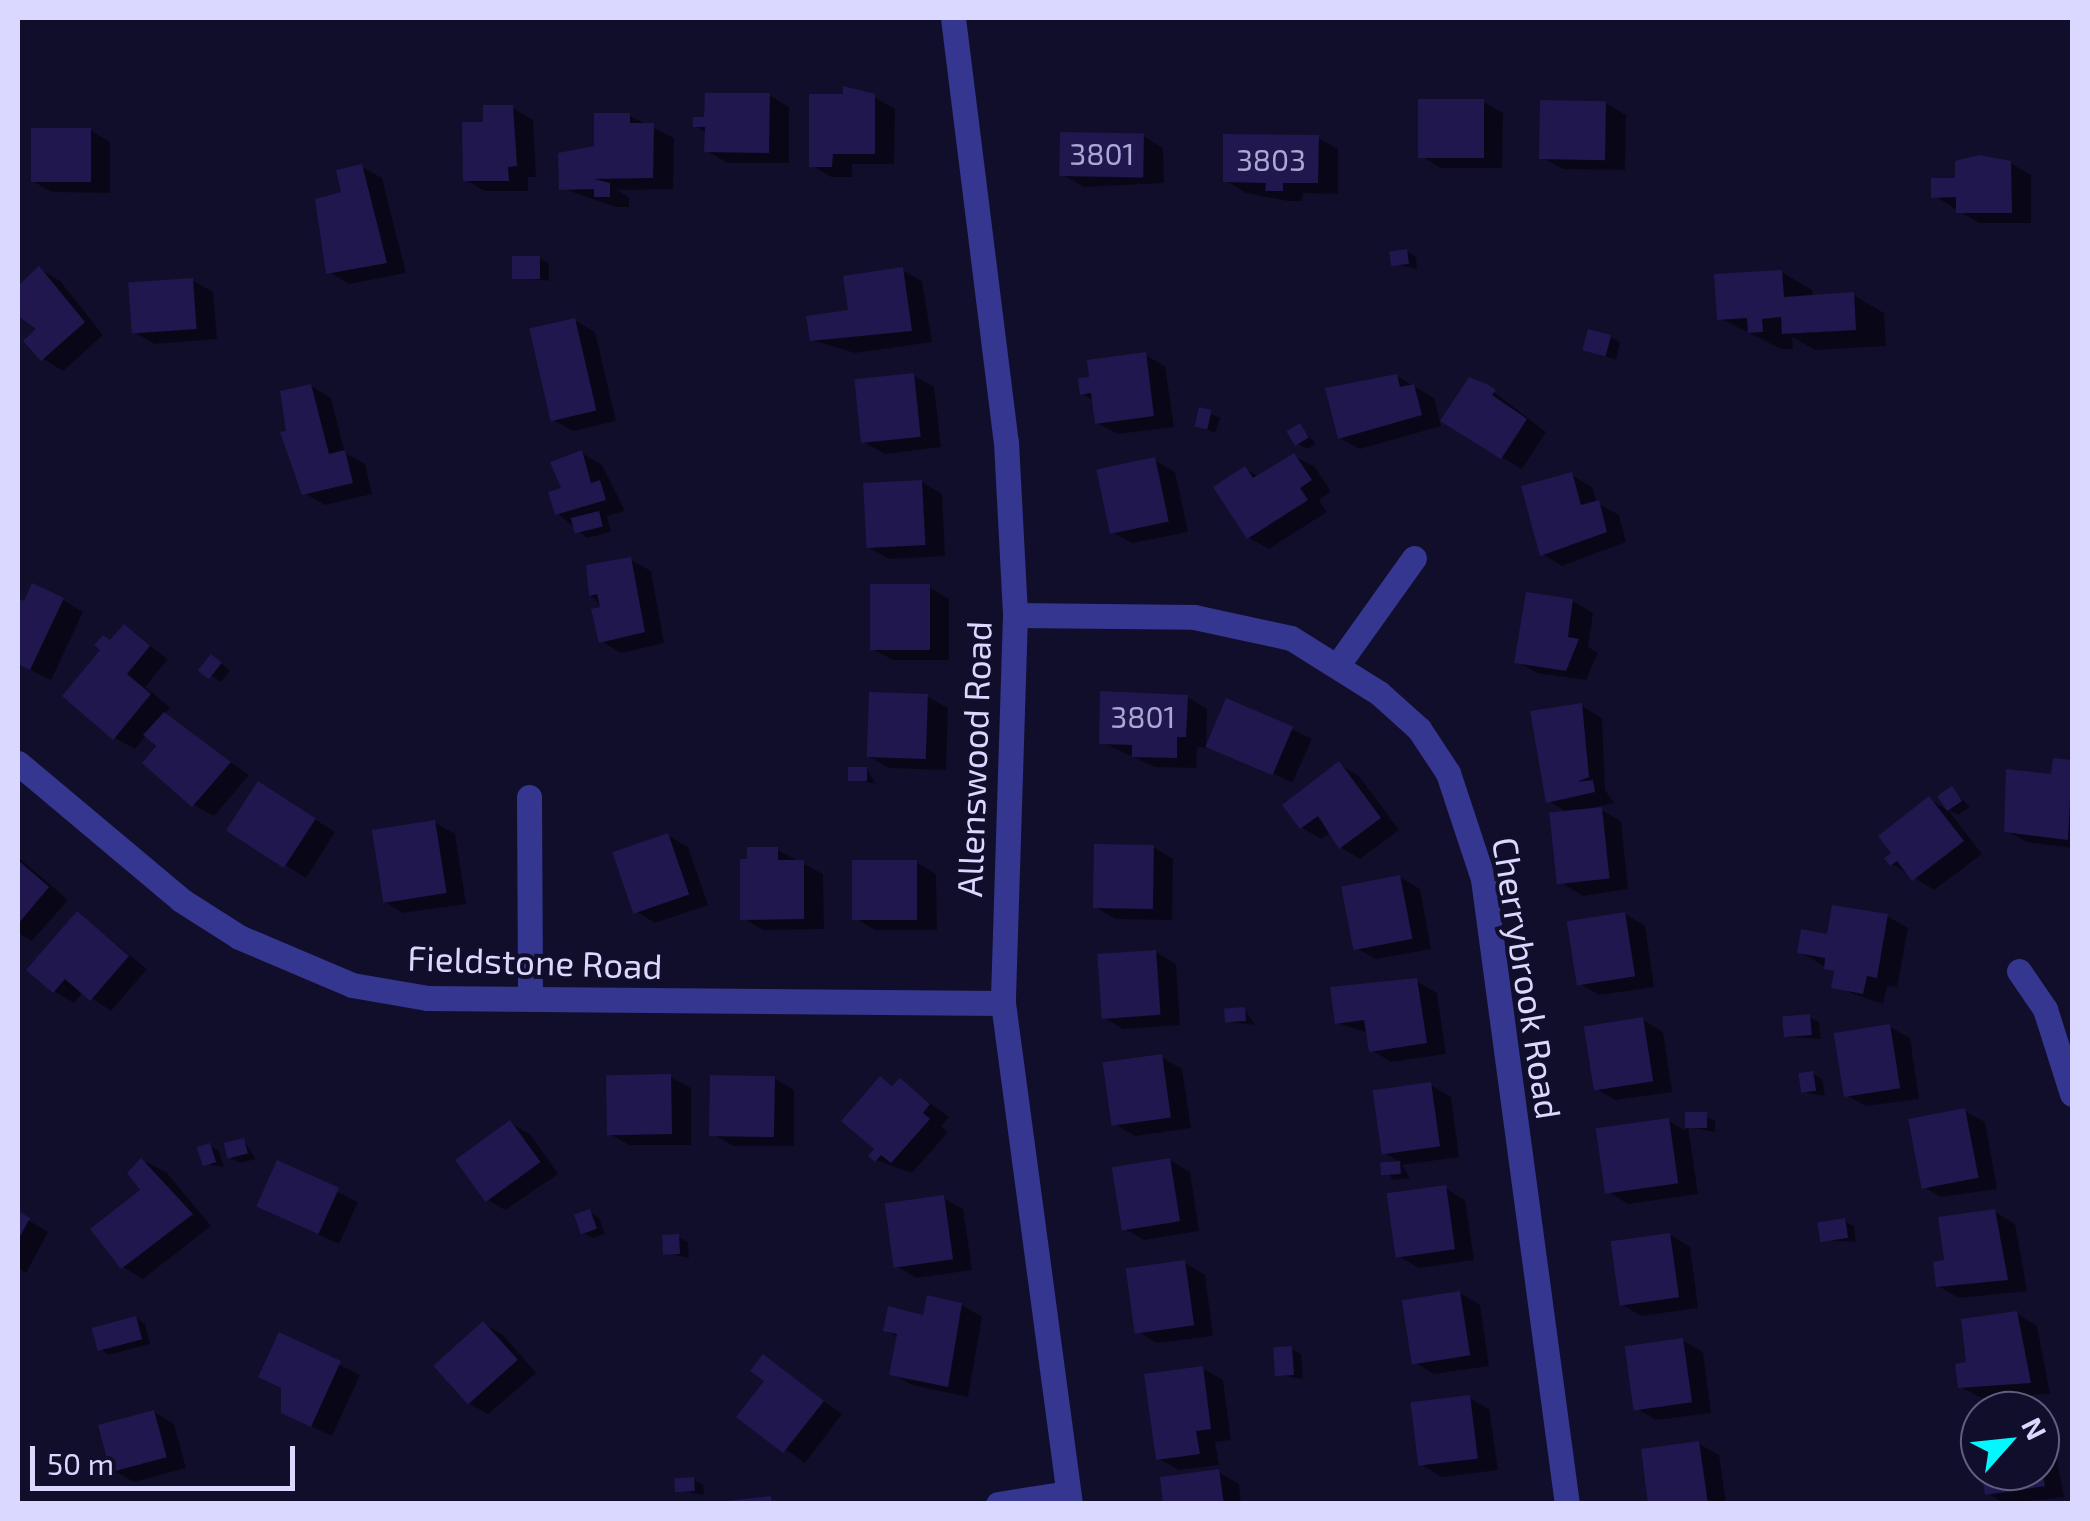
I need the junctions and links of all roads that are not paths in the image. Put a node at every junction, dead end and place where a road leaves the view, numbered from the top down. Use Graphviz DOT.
graph roads {
  1 [pos="953,18"];
  2 [pos="1414,558"];
  3 [pos="1015,614"];
  4 [pos="1338,663"];
  5 [pos="18,763"];
  6 [pos="528,797"];
  7 [pos="2019,971"];
  8 [pos="530,998"];
  9 [pos="1003,1003"];
  10 [pos="2072,1094"];
  11 [pos="1069,1498"];
  12 [pos="998,1504"];
  13 [pos="1567,1504"];
  1 -- 3 [label="street, Allenswood Road"];
  2 -- 4 [label="street"];
  3 -- 4 [label="street, Cherrybrook Road"];
  3 -- 9 [label="street, Allenswood Road"];
  4 -- 13 [label="street, Cherrybrook Road"];
  5 -- 8 [label="street, Fieldstone Road"];
  6 -- 8 [label="street"];
  7 -- 10 [label="street"];
  8 -- 9 [label="street, Fieldstone Road"];
  9 -- 11 [label="street, Allenswood Road"];
  11 -- 12 [label="street"];
}
